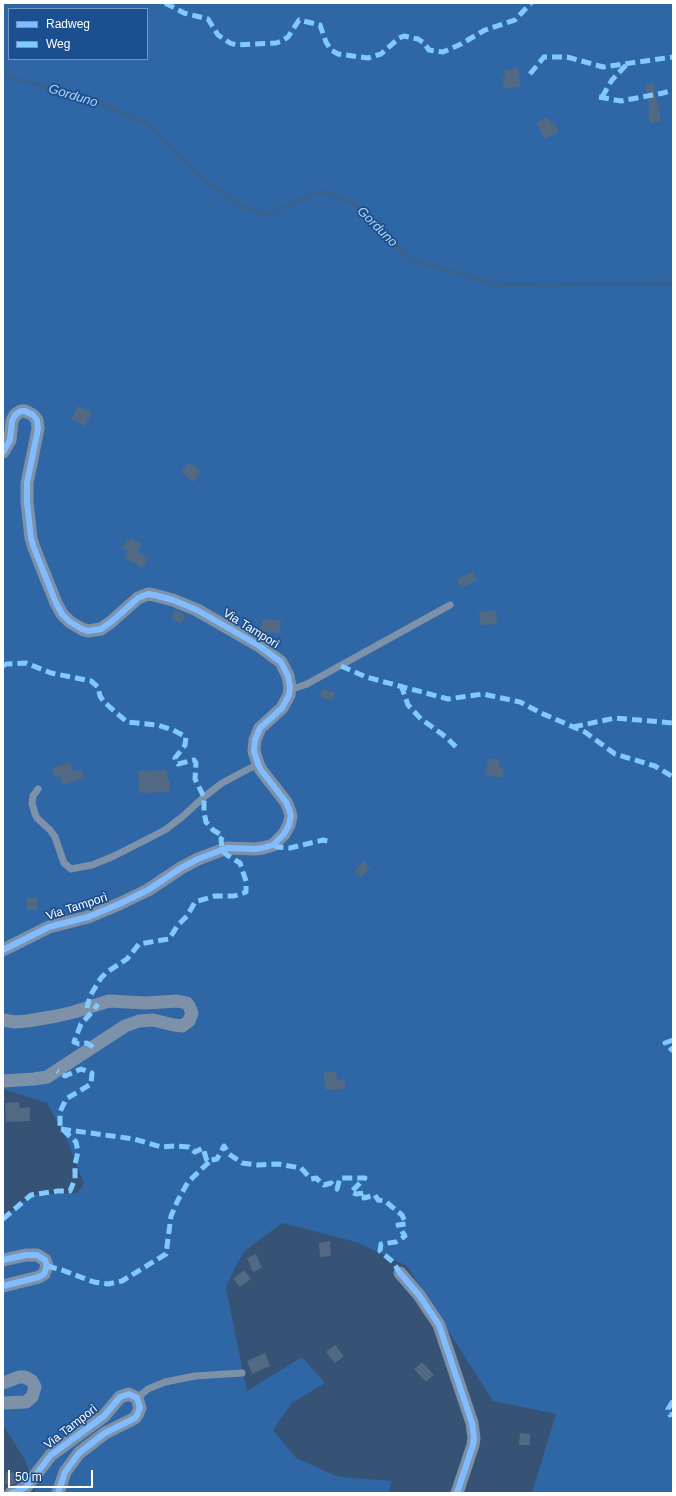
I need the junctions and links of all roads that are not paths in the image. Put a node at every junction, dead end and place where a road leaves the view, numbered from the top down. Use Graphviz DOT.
graph roads {
  1 [pos="3,452"];
  2 [pos="450,605"];
  3 [pos="290,690"];
  4 [pos="258,764"];
  5 [pos="38,789"];
  6 [pos="3,950"];
  7 [pos="3,1020"];
  8 [pos="3,1081"];
  9 [pos="3,1260"];
  10 [pos="400,1273"];
  11 [pos="3,1286"];
  12 [pos="242,1372"];
  13 [pos="3,1383"];
  14 [pos="137,1398"];
  15 [pos="3,1403"];
  16 [pos="11,1493"];
  17 [pos="58,1493"];
  18 [pos="457,1493"];
  1 -- 3 [label="street, Via Tamporì"];
  2 -- 3 [label="lane"];
  3 -- 4 [label="street, Via Tamporì"];
  4 -- 5 [label="lane"];
  4 -- 6 [label="street, Via Tamporì"];
  7 -- 8 [label="street"];
  9 -- 11 [label="street"];
  10 -- 18 [label="street"];
  12 -- 14 [label="lane"];
  13 -- 15 [label="street"];
  14 -- 16 [label="street, Via Tamporì"];
  14 -- 17 [label="street, Via Tamporì"];
}
